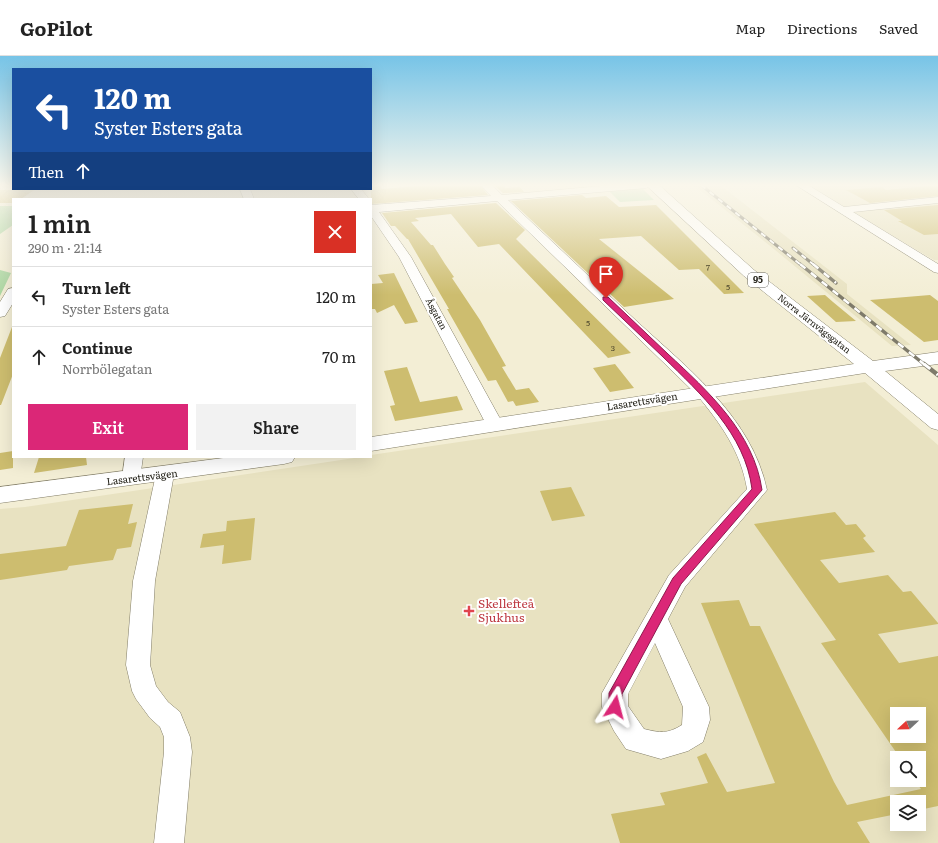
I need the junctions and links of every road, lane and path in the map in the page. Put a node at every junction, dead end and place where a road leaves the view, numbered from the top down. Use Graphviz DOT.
graph roads {
  1 [pos="381,222"];
  2 [pos="523,222"];
  3 [pos="692,222"];
  4 [pos="863,222"];
  5 [pos="935,265"];
  6 [pos="12,294"];
  7 [pos="0,313"];
  8 [pos="938,358"];
  9 [pos="869,368"];
  10 [pos="703,392"];
  11 [pos="494,424"];
  12 [pos="938,424"];
  13 [pos="372,444"];
  14 [pos="277,458"];
  15 [pos="132,468"];
  16 [pos="165,474"];
  17 [pos="0,495"];
  18 [pos="657,620"];
  19 [pos="169,843"];
  1 -- 11 [label="street, Åsgatan"];
  2 -- 10 [label="street"];
  3 -- 9 [label="main road, Norra Järnvägsgatan / 95"];
  4 -- 5 [label="street"];
  6 -- 7 [label="street"];
  8 -- 9 [label="main road, Lasarettsvägen"];
  9 -- 10 [label="main road, Lasarettsvägen"];
  9 -- 12 [label="main road, 95"];
  10 -- 11 [label="main road, Lasarettsvägen"];
  10 -- 18 [label="street"];
  11 -- 13 [label="main road, Lasarettsvägen"];
  14 -- 16 [label="main road, Lasarettsvägen"];
  15 -- 16 [label="main road, Lasarettsvägen"];
  15 -- 17 [label="main road, Lasarettsvägen"];
  16 -- 19 [label="street"];
  18 -- 18 [label="street"];
}
